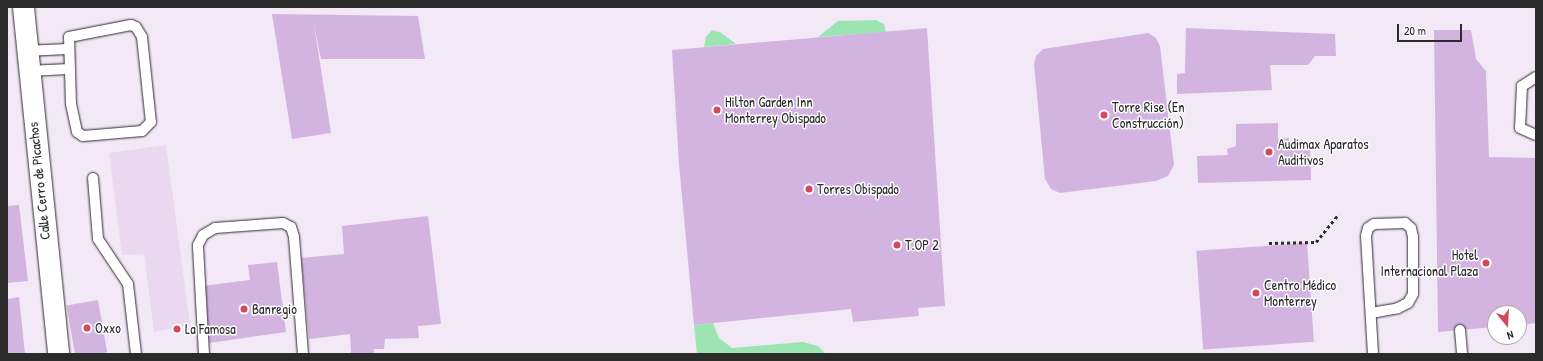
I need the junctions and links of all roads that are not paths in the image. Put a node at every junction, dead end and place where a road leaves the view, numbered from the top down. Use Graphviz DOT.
graph roads {
  1 [pos="23,7"];
  2 [pos="67,49"];
  3 [pos="26,51"];
  4 [pos="69,69"];
  5 [pos="28,71"];
  6 [pos="1536,76"];
  7 [pos="1536,135"];
  8 [pos="92,178"];
  9 [pos="1371,313"];
  10 [pos="1460,330"];
  11 [pos="58,354"];
  12 [pos="136,354"];
  13 [pos="204,354"];
  14 [pos="303,354"];
  15 [pos="1373,354"];
  16 [pos="1462,354"];
  1 -- 3 [label="street, Calle Cerro de Picachos"];
  2 -- 3 [label="lane"];
  2 -- 4 [label="lane"];
  2 -- 4 [label="lane"];
  3 -- 5 [label="street, Calle Cerro de Picachos"];
  4 -- 5 [label="lane"];
  5 -- 11 [label="street, Calle Cerro de Picachos"];
  6 -- 7 [label="lane"];
  8 -- 12 [label="lane"];
  9 -- 9 [label="lane"];
  9 -- 15 [label="lane"];
  10 -- 16 [label="lane"];
  13 -- 14 [label="lane"];
}
